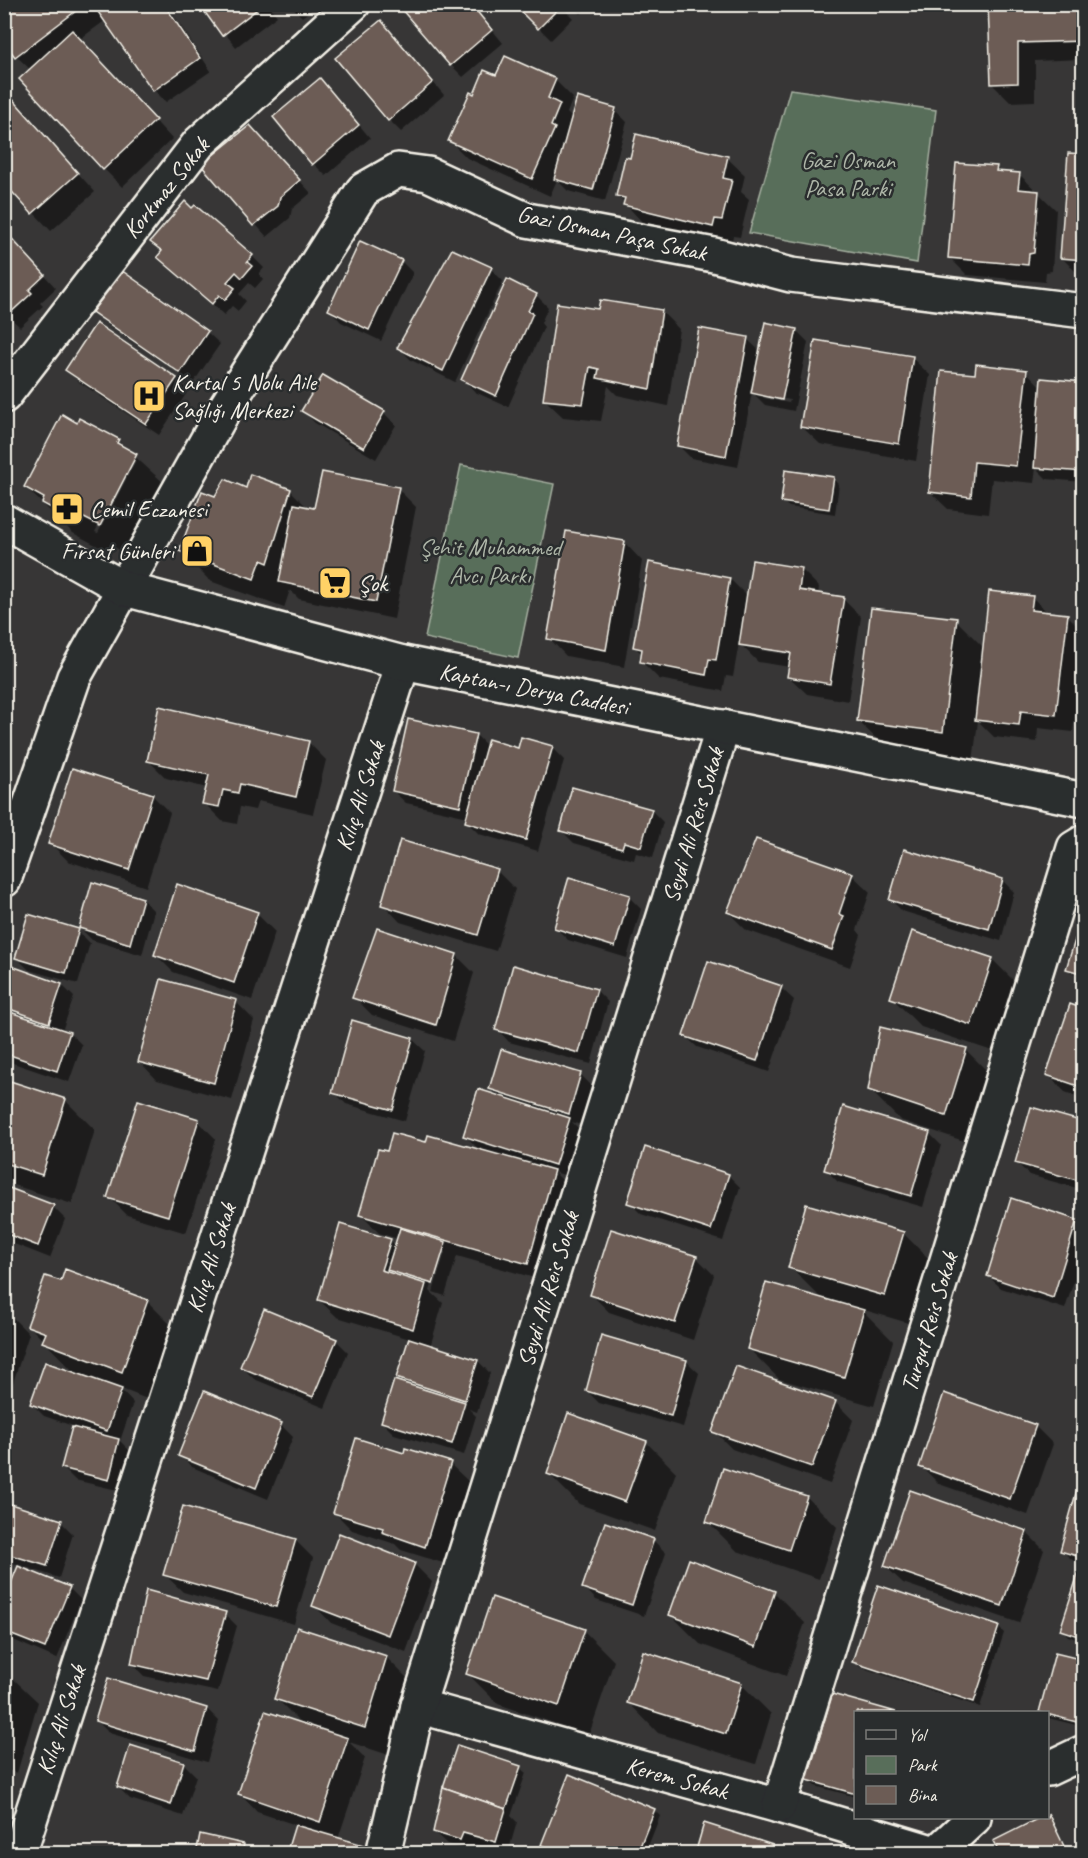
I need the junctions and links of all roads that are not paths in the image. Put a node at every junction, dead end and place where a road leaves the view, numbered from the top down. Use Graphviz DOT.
graph roads {
  1 [pos="352,4"];
  2 [pos="1083,311"];
  3 [pos="4,396"];
  4 [pos="4,521"];
  5 [pos="125,589"];
  6 [pos="403,663"];
  7 [pos="723,727"];
  8 [pos="1083,800"];
  9 [pos="1083,842"];
  10 [pos="4,880"];
  11 [pos="418,1706"];
  12 [pos="1083,1752"];
  13 [pos="1049,1768"];
  14 [pos="779,1806"];
  15 [pos="973,1819"];
  16 [pos="935,1853"];
  17 [pos="20,1854"];
  18 [pos="383,1854"];
  1 -- 3 [label="street, Korkmaz Sokak"];
  2 -- 5 [label="street, Gazi Osman Paşa Sokak"];
  4 -- 5 [label="street, Kaptan-ı Derya Caddesi"];
  5 -- 6 [label="street, Kaptan-ı Derya Caddesi"];
  5 -- 10 [label="street, Gazi Osman Paşa Sokak"];
  6 -- 7 [label="street, Kaptan-ı Derya Caddesi"];
  6 -- 17 [label="street, Kılıç Ali Sokak"];
  7 -- 8 [label="street, Kaptan-ı Derya Caddesi"];
  7 -- 11 [label="street, Seydi Ali Reis Sokak"];
  9 -- 14 [label="street, Turgut Reis Sokak"];
  11 -- 14 [label="street, Kerem Sokak"];
  11 -- 18 [label="street, Seydi Ali Reis Sokak"];
  12 -- 13 [label="street"];
  14 -- 16 [label="street, Kerem Sokak"];
  15 -- 16 [label="street"];
}
